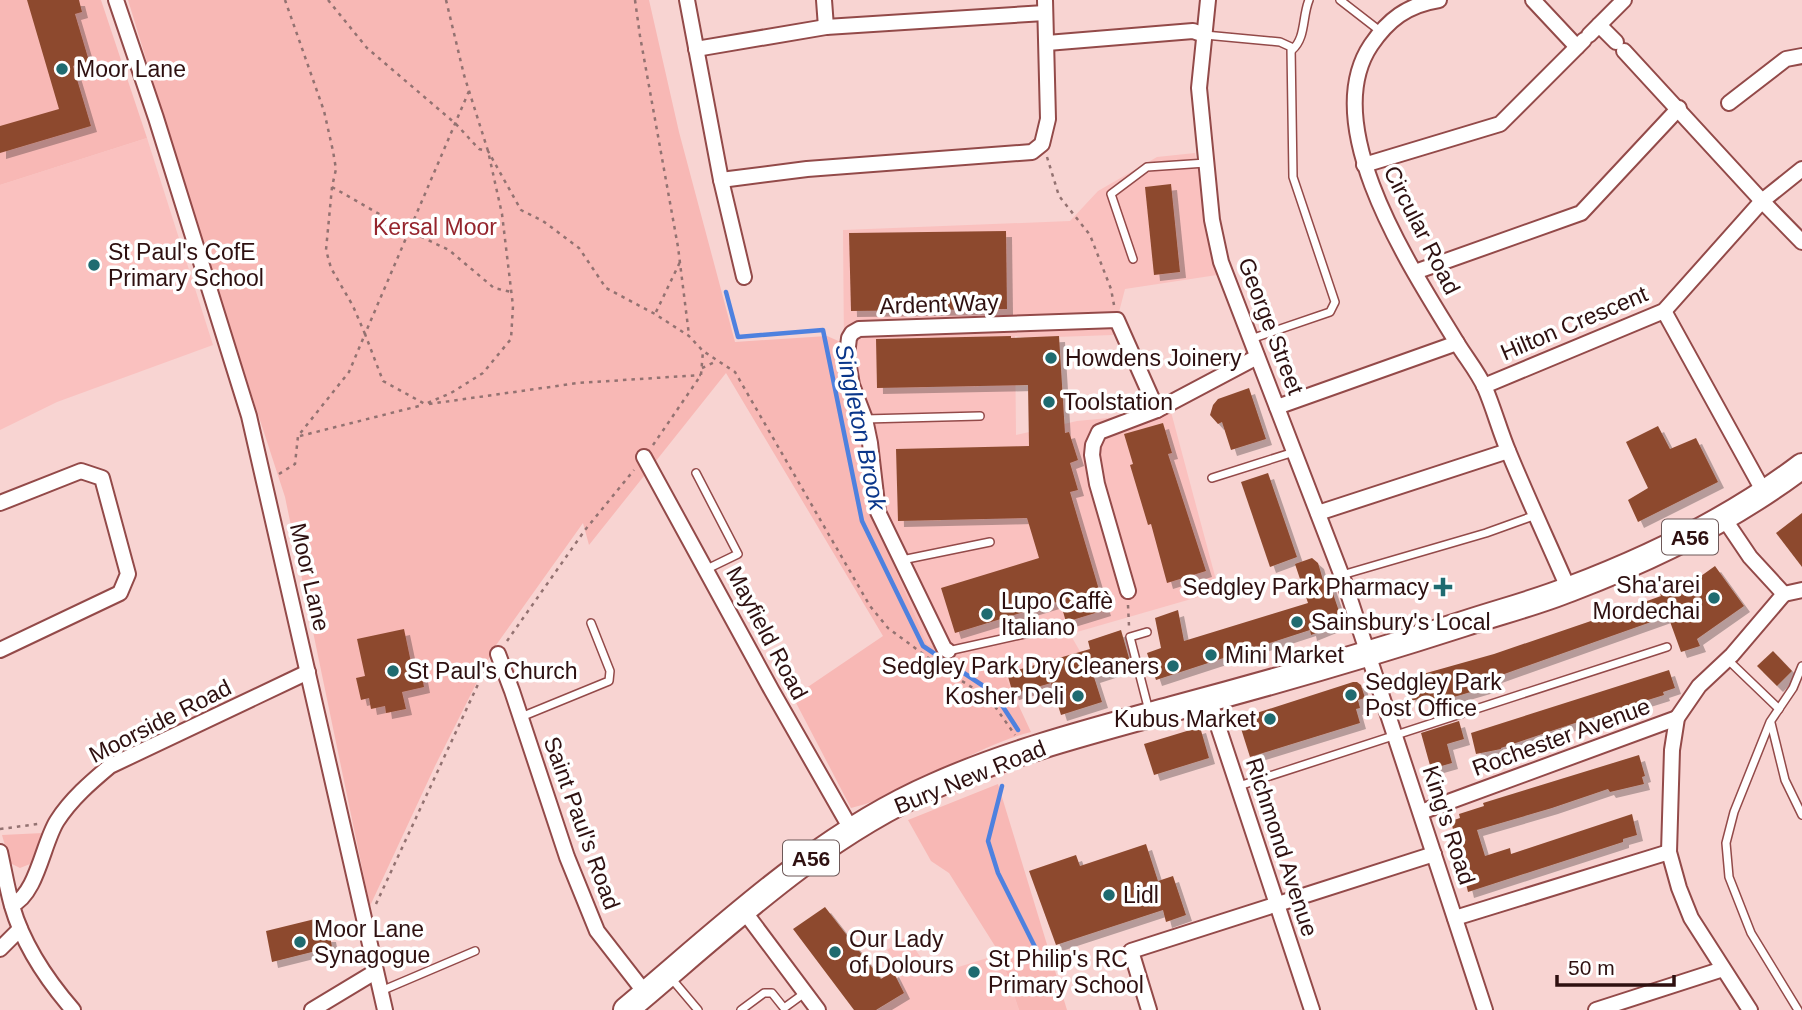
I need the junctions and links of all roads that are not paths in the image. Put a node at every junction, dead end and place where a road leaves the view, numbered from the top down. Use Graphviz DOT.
graph roads {
  1 [pos="116,0"];
  2 [pos="687,0"];
  3 [pos="824,0"];
  4 [pos="1208,0"];
  5 [pos="1309,0"];
  6 [pos="1340,0"];
  7 [pos="1439,0"];
  8 [pos="1533,0"];
  9 [pos="1624,0"];
  10 [pos="1045,7"];
  11 [pos="826,27"];
  12 [pos="1380,31"];
  13 [pos="1205,35"];
  14 [pos="1588,37"];
  15 [pos="1047,43"];
  16 [pos="696,49"];
  17 [pos="1292,50"];
  18 [pos="1802,56"];
  19 [pos="1729,103"];
  20 [pos="1679,108"];
  21 [pos="1207,163"];
  22 [pos="1364,165"];
  23 [pos="1802,169"];
  24 [pos="721,180"];
  25 [pos="1762,201"];
  26 [pos="1802,242"];
  27 [pos="1133,259"];
  28 [pos="1415,272"];
  29 [pos="744,277"];
  30 [pos="1664,311"];
  31 [pos="1250,339"];
  32 [pos="1457,343"];
  33 [pos="1257,357"];
  34 [pos="1484,386"];
  35 [pos="1277,407"];
  36 [pos="1157,410"];
  37 [pos="980,416"];
  38 [pos="865,419"];
  39 [pos="1508,451"];
  40 [pos="1294,452"];
  41 [pos="644,457"];
  42 [pos="1802,466"];
  43 [pos="696,473"];
  44 [pos="1212,478"];
  45 [pos="1765,494"];
  46 [pos="0,503"];
  47 [pos="1318,513"];
  48 [pos="1536,515"];
  49 [pos="1723,517"];
  50 [pos="990,542"];
  51 [pos="902,561"];
  52 [pos="707,569"];
  53 [pos="1341,575"];
  54 [pos="1569,590"];
  55 [pos="1802,590"];
  56 [pos="1128,591"];
  57 [pos="1784,594"];
  58 [pos="591,622"];
  59 [pos="1147,632"];
  60 [pos="1030,633"];
  61 [pos="1667,648"];
  62 [pos="0,650"];
  63 [pos="948,651"];
  64 [pos="498,654"];
  65 [pos="1369,654"];
  66 [pos="1727,660"];
  67 [pos="1802,666"];
  68 [pos="309,672"];
  69 [pos="1209,699"];
  70 [pos="1779,709"];
  71 [pos="1150,715"];
  72 [pos="521,717"];
  73 [pos="1677,718"];
  74 [pos="1770,722"];
  75 [pos="1396,736"];
  76 [pos="1238,787"];
  77 [pos="1420,812"];
  78 [pos="1802,815"];
  79 [pos="851,829"];
  80 [pos="0,852"];
  81 [pos="1669,852"];
  82 [pos="1434,854"];
  83 [pos="3,873"];
  84 [pos="12,905"];
  85 [pos="1277,905"];
  86 [pos="744,911"];
  87 [pos="1455,918"];
  88 [pos="20,929"];
  89 [pos="0,949"];
  90 [pos="475,951"];
  91 [pos="1723,969"];
  92 [pos="375,972"];
  93 [pos="668,974"];
  94 [pos="380,991"];
  95 [pos="806,992"];
  96 [pos="646,994"];
  97 [pos="1615,1006"];
  98 [pos="73,1010"];
  99 [pos="312,1010"];
  100 [pos="385,1010"];
  101 [pos="626,1010"];
  102 [pos="698,1010"];
  103 [pos="741,1010"];
  104 [pos="818,1010"];
  105 [pos="1149,1010"];
  106 [pos="1312,1010"];
  107 [pos="1485,1010"];
  108 [pos="1595,1010"];
  109 [pos="1750,1010"];
  110 [pos="1798,1010"];
  1 -- 68 [label="street, Moor Lane"];
  2 -- 16 [label="street"];
  3 -- 11 [label="street"];
  4 -- 13 [label="street, George Street"];
  5 -- 17 [label="lane"];
  6 -- 12 [label="lane"];
  7 -- 12 [label="street, Circular Road"];
  8 -- 14 [label="street"];
  9 -- 14 [label="street"];
  10 -- 11 [label="street"];
  10 -- 15 [label="street"];
  11 -- 16 [label="street"];
  12 -- 22 [label="street, Circular Road"];
  13 -- 15 [label="street"];
  13 -- 17 [label="lane"];
  13 -- 21 [label="street, George Street"];
  14 -- 20 [label="street"];
  14 -- 22 [label="street"];
  15 -- 24 [label="street"];
  16 -- 24 [label="street"];
  17 -- 31 [label="lane"];
  18 -- 19 [label="street"];
  20 -- 25 [label="street"];
  20 -- 28 [label="street"];
  21 -- 27 [label="lane"];
  21 -- 31 [label="street, George Street"];
  22 -- 28 [label="street, Circular Road"];
  23 -- 25 [label="street, Hilton Crescent"];
  24 -- 29 [label="street"];
  25 -- 26 [label="street"];
  25 -- 30 [label="street, Hilton Crescent"];
  28 -- 32 [label="street, Circular Road"];
  30 -- 34 [label="street, Hilton Crescent"];
  30 -- 45 [label="street"];
  31 -- 33 [label="street, George Street"];
  32 -- 34 [label="street, Circular Road"];
  32 -- 35 [label="street"];
  33 -- 35 [label="street, George Street"];
  33 -- 36 [label="street"];
  34 -- 39 [label="street, Circular Road"];
  35 -- 40 [label="street, George Street"];
  36 -- 38 [label="street, Ardent Way"];
  36 -- 56 [label="street"];
  37 -- 38 [label="lane"];
  38 -- 51 [label="street, Ardent Way"];
  39 -- 47 [label="street"];
  39 -- 48 [label="street, Circular Road"];
  40 -- 44 [label="lane"];
  40 -- 47 [label="street, George Street"];
  41 -- 52 [label="street, Mayfield Road"];
  42 -- 45 [label="highway, A56"];
  43 -- 52 [label="lane"];
  45 -- 49 [label="highway, A56"];
  46 -- 62 [label="street"];
  47 -- 53 [label="street, George Street"];
  48 -- 53 [label="lane"];
  48 -- 54 [label="street, Circular Road"];
  49 -- 54 [label="highway, A56"];
  49 -- 57 [label="street"];
  50 -- 51 [label="lane"];
  51 -- 63 [label="street, Ardent Way"];
  52 -- 79 [label="street, Mayfield Road"];
  53 -- 65 [label="street, George Street"];
  54 -- 65 [label="highway, Bury New Road"];
  55 -- 57 [label="street"];
  57 -- 66 [label="street"];
  58 -- 72 [label="lane"];
  59 -- 71 [label="lane"];
  60 -- 63 [label="lane"];
  61 -- 75 [label="lane"];
  64 -- 72 [label="street, Saint Paul's Road"];
  65 -- 69 [label="highway, Bury New Road / A56"];
  65 -- 75 [label="street, King's Road"];
  66 -- 70 [label="lane"];
  66 -- 73 [label="street"];
  67 -- 70 [label="lane"];
  68 -- 84 [label="street, Moorside Road"];
  68 -- 92 [label="street, Moor Lane"];
  69 -- 71 [label="highway, Bury New Road / A56"];
  69 -- 76 [label="street, Richmond Avenue"];
  70 -- 74 [label="lane"];
  71 -- 79 [label="highway, Bury New Road / A56"];
  72 -- 96 [label="street, Saint Paul's Road"];
  73 -- 77 [label="street, Rochester Avenue"];
  73 -- 81 [label="street"];
  74 -- 78 [label="lane"];
  74 -- 110 [label="lane"];
  75 -- 76 [label="lane"];
  75 -- 77 [label="street, King's Road"];
  76 -- 85 [label="street, Richmond Avenue"];
  77 -- 82 [label="street, King's Road"];
  79 -- 86 [label="highway, Bury New Road / A56"];
  80 -- 83 [label="street"];
  81 -- 87 [label="street"];
  81 -- 91 [label="street"];
  82 -- 85 [label="street"];
  82 -- 87 [label="street, King's Road"];
  83 -- 84 [label="street"];
  84 -- 88 [label="street"];
  85 -- 105 [label="street"];
  85 -- 106 [label="street, Richmond Avenue"];
  86 -- 93 [label="highway, Bury New Road / A56"];
  86 -- 95 [label="street"];
  87 -- 107 [label="street, King's Road"];
  88 -- 89 [label="street"];
  88 -- 98 [label="street"];
  90 -- 94 [label="lane"];
  91 -- 97 [label="street"];
  91 -- 109 [label="street"];
  92 -- 94 [label="street, Moor Lane"];
  92 -- 99 [label="street"];
  93 -- 96 [label="highway, Bury New Road / A56"];
  93 -- 102 [label="lane"];
  94 -- 100 [label="street, Moor Lane"];
  95 -- 103 [label="lane"];
  95 -- 104 [label="street"];
  96 -- 101 [label="highway, Bury New Road / A56"];
  97 -- 108 [label="street"];
}
